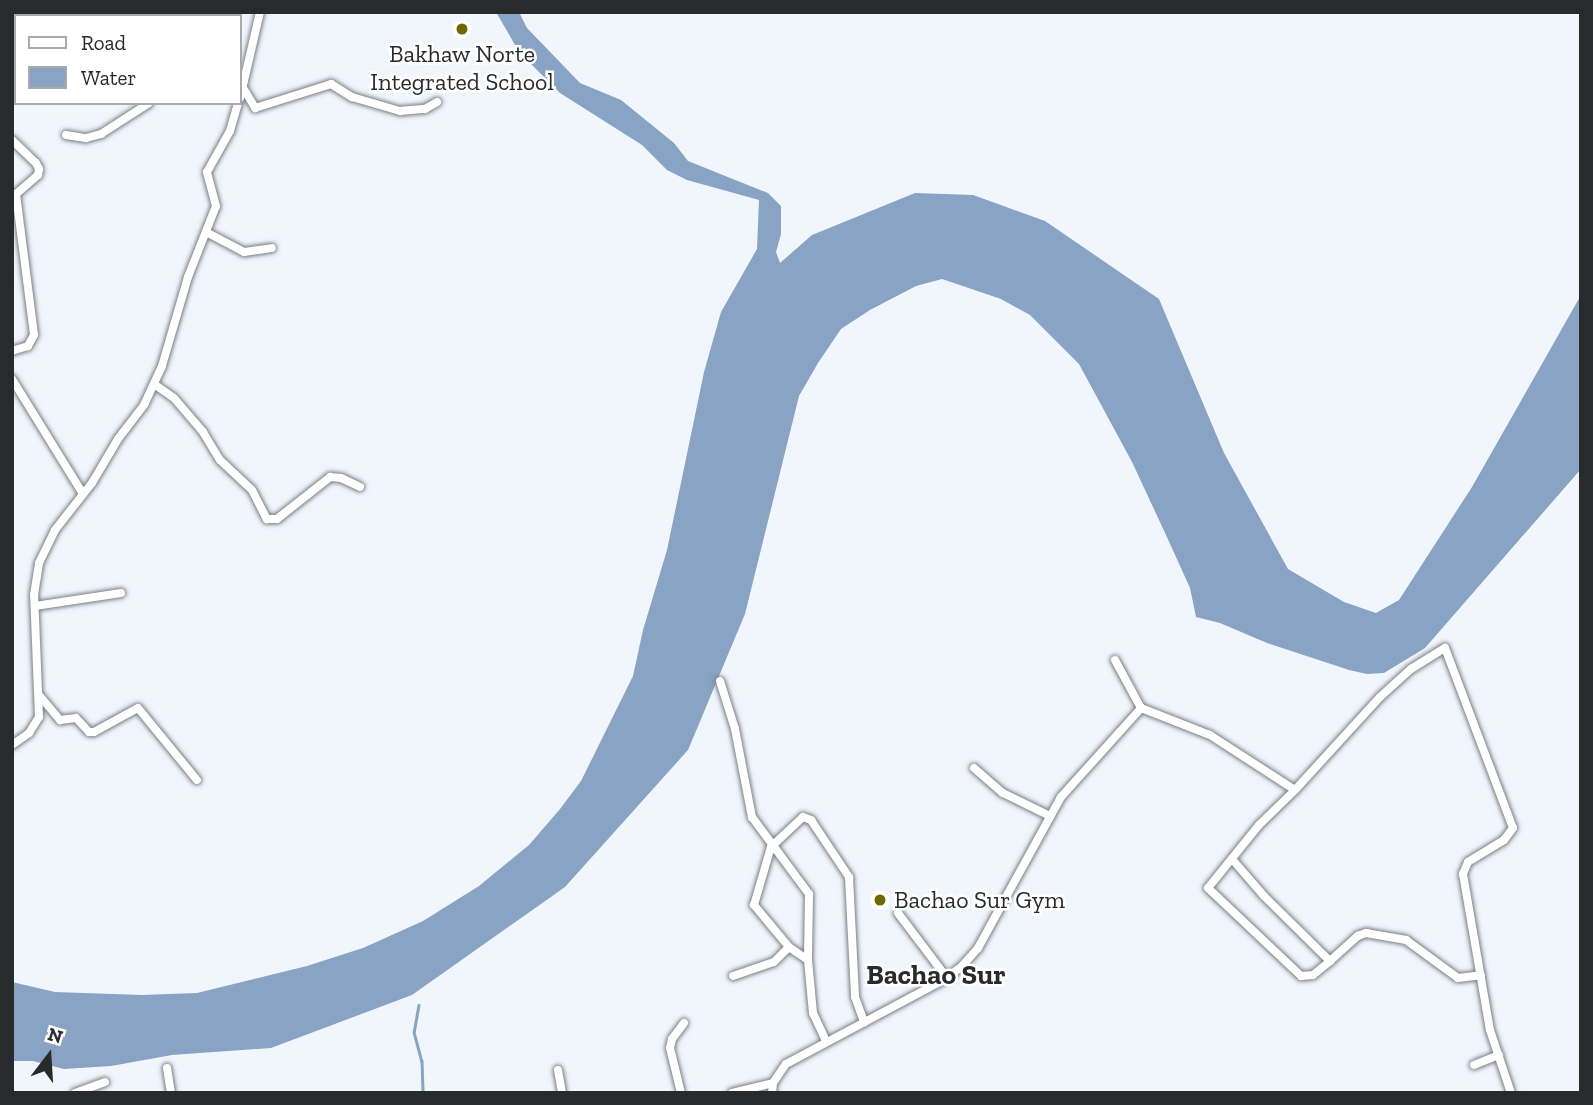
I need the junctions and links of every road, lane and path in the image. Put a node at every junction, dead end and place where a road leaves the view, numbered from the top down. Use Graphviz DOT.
graph roads {
  1 [pos="260,12"];
  2 [pos="249,48"];
  3 [pos="242,50"];
  4 [pos="242,86"];
  5 [pos="437,102"];
  6 [pos="146,105"];
  7 [pos="238,105"];
  8 [pos="66,135"];
  9 [pos="12,140"];
  10 [pos="206,232"];
  11 [pos="272,248"];
  12 [pos="12,351"];
  13 [pos="12,379"];
  14 [pos="154,384"];
  15 [pos="360,486"];
  16 [pos="83,494"];
  17 [pos="121,593"];
  18 [pos="35,606"];
  19 [pos="1115,660"];
  20 [pos="720,681"];
  21 [pos="39,695"];
  22 [pos="1141,708"];
  23 [pos="12,745"];
  24 [pos="974,768"];
  25 [pos="197,780"];
  26 [pos="1295,790"];
  27 [pos="1050,816"];
  28 [pos="771,847"];
  29 [pos="1231,859"];
  30 [pos="898,913"];
  31 [pos="789,947"];
  32 [pos="808,960"];
  33 [pos="1329,961"];
  34 [pos="1481,975"];
  35 [pos="733,976"];
  36 [pos="947,978"];
  37 [pos="864,1022"];
  38 [pos="684,1023"];
  39 [pos="826,1041"];
  40 [pos="1499,1055"];
  41 [pos="1474,1065"];
  42 [pos="167,1068"];
  43 [pos="558,1070"];
  44 [pos="105,1082"];
  45 [pos="773,1088"];
  46 [pos="76,1093"];
  47 [pos="171,1093"];
  48 [pos="562,1093"];
  49 [pos="681,1093"];
  50 [pos="732,1093"];
  51 [pos="1511,1093"];
  1 -- 2 [label="street"];
  2 -- 3 [label="street"];
  2 -- 4 [label="street"];
  4 -- 5 [label="street"];
  6 -- 8 [label="street"];
  7 -- 10 [label="street"];
  9 -- 12 [label="street"];
  10 -- 11 [label="street"];
  10 -- 14 [label="street"];
  13 -- 16 [label="street"];
  14 -- 15 [label="street"];
  14 -- 16 [label="street"];
  16 -- 18 [label="street"];
  17 -- 18 [label="street"];
  18 -- 21 [label="street"];
  19 -- 22 [label="street"];
  20 -- 28 [label="street"];
  21 -- 23 [label="street"];
  21 -- 25 [label="street"];
  22 -- 26 [label="street"];
  22 -- 27 [label="street"];
  24 -- 27 [label="street"];
  26 -- 29 [label="street"];
  26 -- 34 [label="street"];
  27 -- 36 [label="street"];
  28 -- 31 [label="street"];
  28 -- 32 [label="street"];
  28 -- 37 [label="street"];
  29 -- 33 [label="street"];
  29 -- 33 [label="street"];
  30 -- 36 [label="street"];
  31 -- 32 [label="street"];
  31 -- 35 [label="street"];
  32 -- 39 [label="street"];
  33 -- 34 [label="street"];
  34 -- 40 [label="street"];
  36 -- 37 [label="street"];
  37 -- 39 [label="street"];
  38 -- 49 [label="street"];
  39 -- 45 [label="street"];
  40 -- 41 [label="street"];
  40 -- 51 [label="street"];
  42 -- 47 [label="street"];
  43 -- 48 [label="street"];
  44 -- 46 [label="street"];
  45 -- 50 [label="street"];
}
